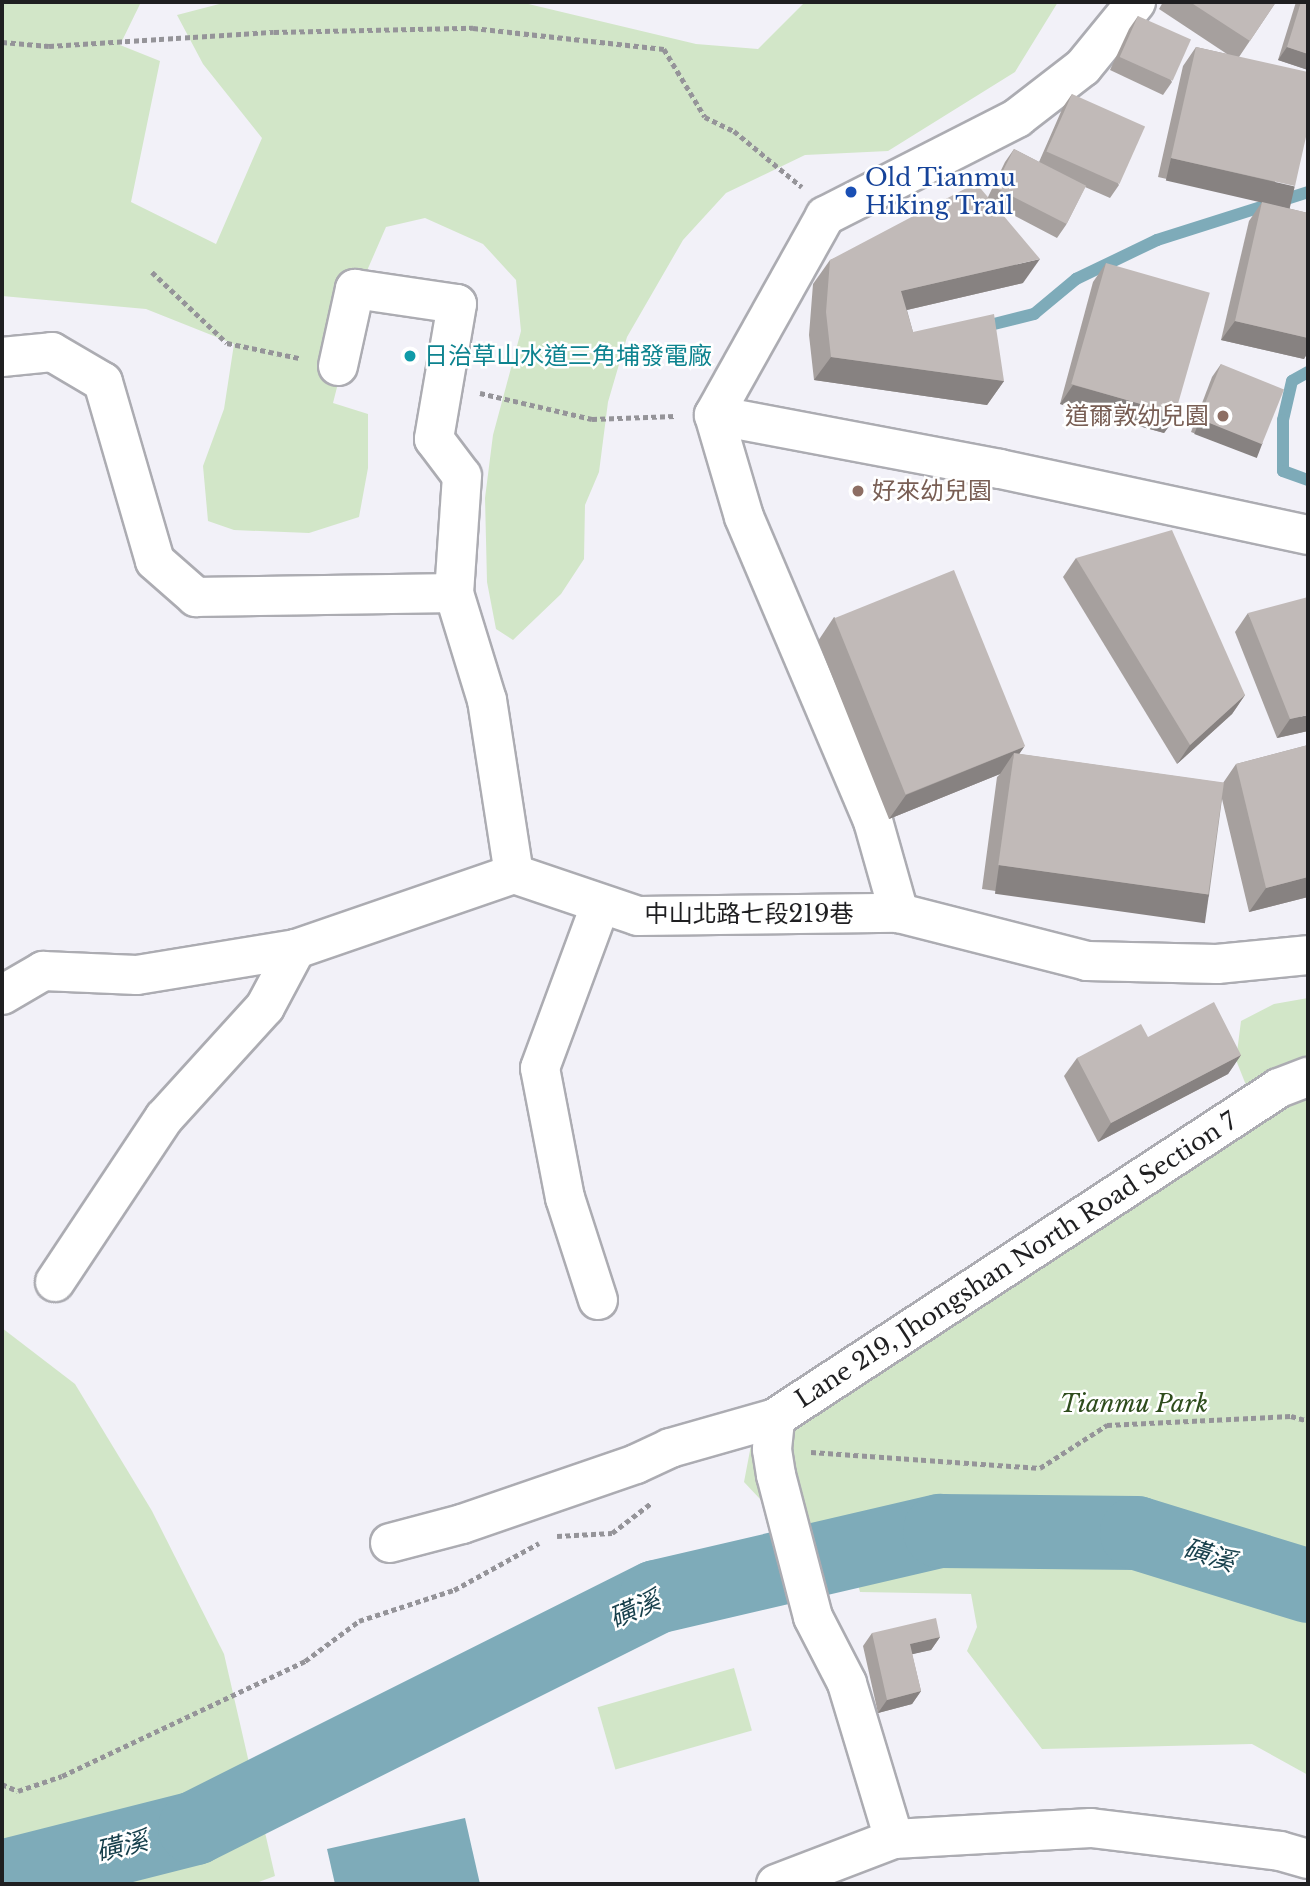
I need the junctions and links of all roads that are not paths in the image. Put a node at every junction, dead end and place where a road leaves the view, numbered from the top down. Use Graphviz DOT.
graph roads {
  1 [pos="1136,2"];
  2 [pos="2,357"];
  3 [pos="338,366"];
  4 [pos="714,415"];
  5 [pos="1308,535"];
  6 [pos="454,593"];
  7 [pos="514,874"];
  8 [pos="600,906"];
  9 [pos="900,913"];
  10 [pos="296,948"];
  11 [pos="1308,955"];
  12 [pos="2,995"];
  13 [pos="1308,1077"];
  14 [pos="55,1283"];
  15 [pos="598,1300"];
  16 [pos="774,1447"];
  17 [pos="390,1543"];
  18 [pos="894,1839"];
  19 [pos="1308,1859"];
  20 [pos="776,1884"];
  1 -- 4 [label="street"];
  2 -- 6 [label="street"];
  3 -- 6 [label="street"];
  4 -- 5 [label="street"];
  4 -- 9 [label="street"];
  6 -- 7 [label="street"];
  7 -- 8 [label="street, 中山北路七段219巷"];
  7 -- 10 [label="street"];
  8 -- 9 [label="street, 中山北路七段219巷"];
  8 -- 15 [label="street"];
  9 -- 11 [label="street, 中山北路七段219巷"];
  10 -- 12 [label="street"];
  10 -- 14 [label="street"];
  13 -- 16 [label="street, Lane 219, Jhongshan North Road Section 7"];
  16 -- 17 [label="street, Lane 219, Jhongshan North Road Section 7"];
  16 -- 18 [label="street"];
  18 -- 19 [label="street"];
  18 -- 20 [label="street"];
}
